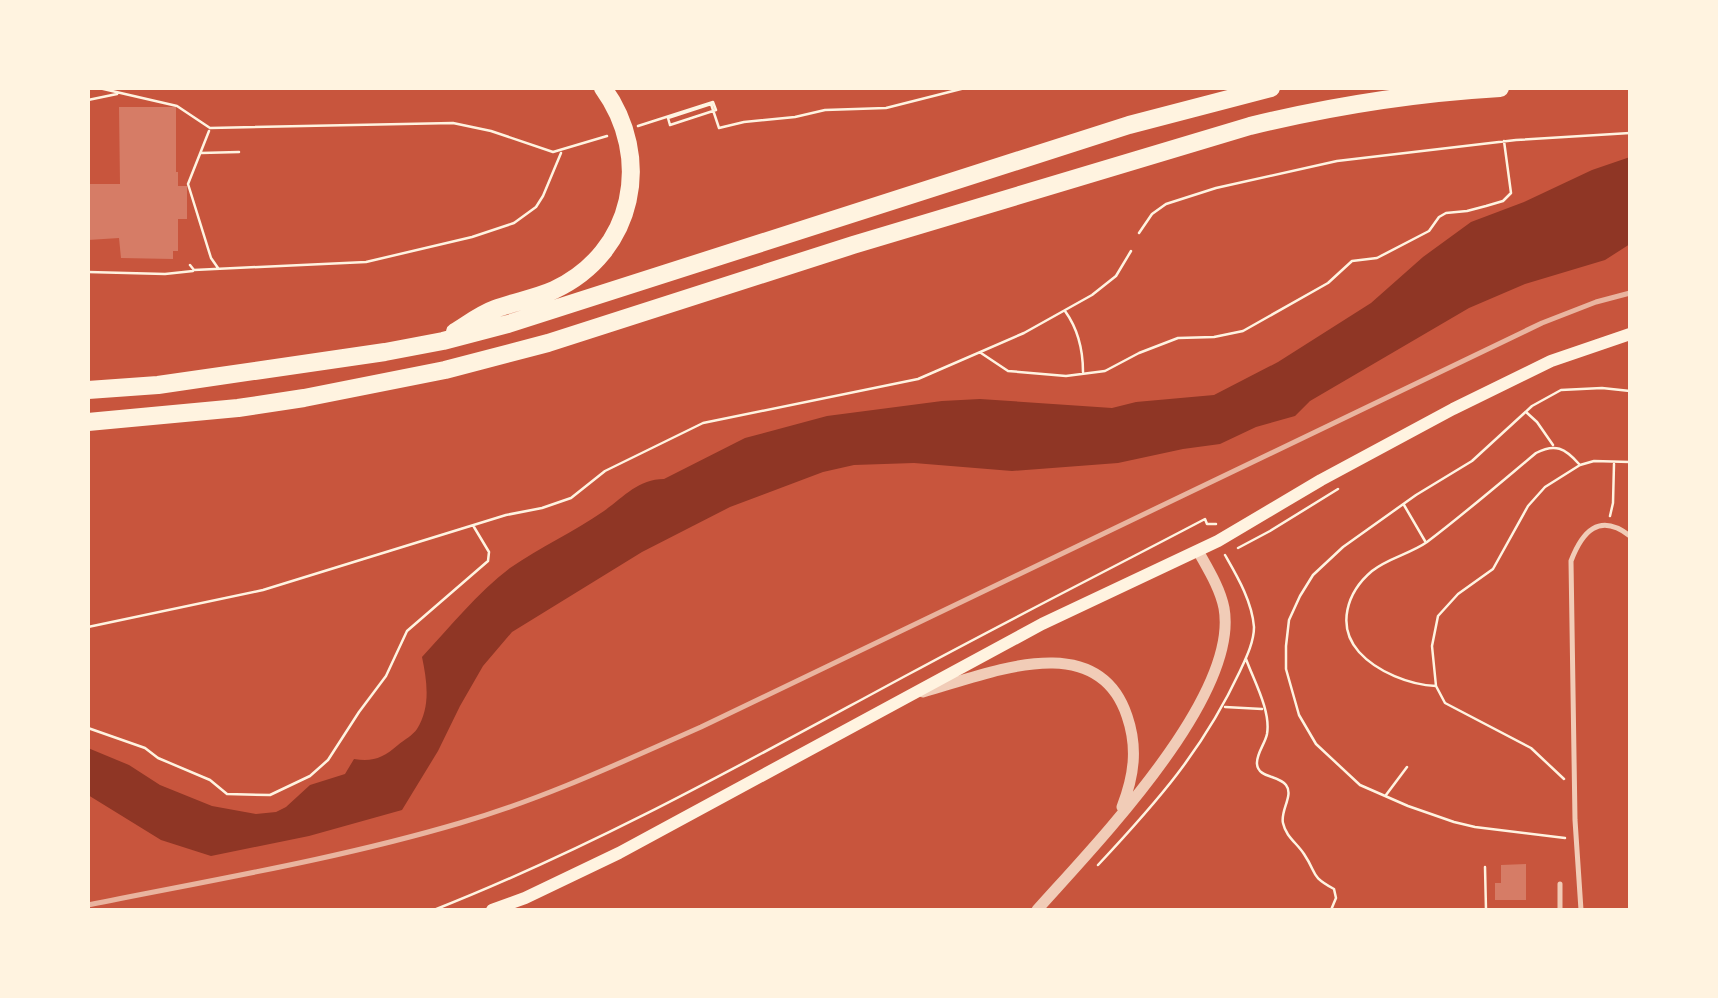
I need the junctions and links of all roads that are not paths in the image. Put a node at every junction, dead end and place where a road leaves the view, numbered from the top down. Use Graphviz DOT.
graph roads {
  1 [pos="603,88"];
  2 [pos="1271,88"];
  3 [pos="1500,88"];
  4 [pos="1630,334"];
  5 [pos="442,341"];
  6 [pos="88,390"];
  7 [pos="88,422"];
  8 [pos="1630,536"];
  9 [pos="1198,552"];
  10 [pos="902,698"];
  11 [pos="1117,820"];
  12 [pos="1560,884"];
  13 [pos="492,910"];
  14 [pos="1037,910"];
  15 [pos="1560,910"];
  16 [pos="1581,910"];
  1 -- 5 [label="highway"];
  2 -- 5 [label="highway"];
  3 -- 7 [label="highway"];
  4 -- 9 [label="main road"];
  5 -- 6 [label="highway"];
  8 -- 16 [label="lane"];
  9 -- 10 [label="main road"];
  9 -- 11 [label="street"];
  10 -- 11 [label="street"];
  10 -- 13 [label="main road"];
  11 -- 14 [label="street"];
  12 -- 15 [label="lane"];
}
